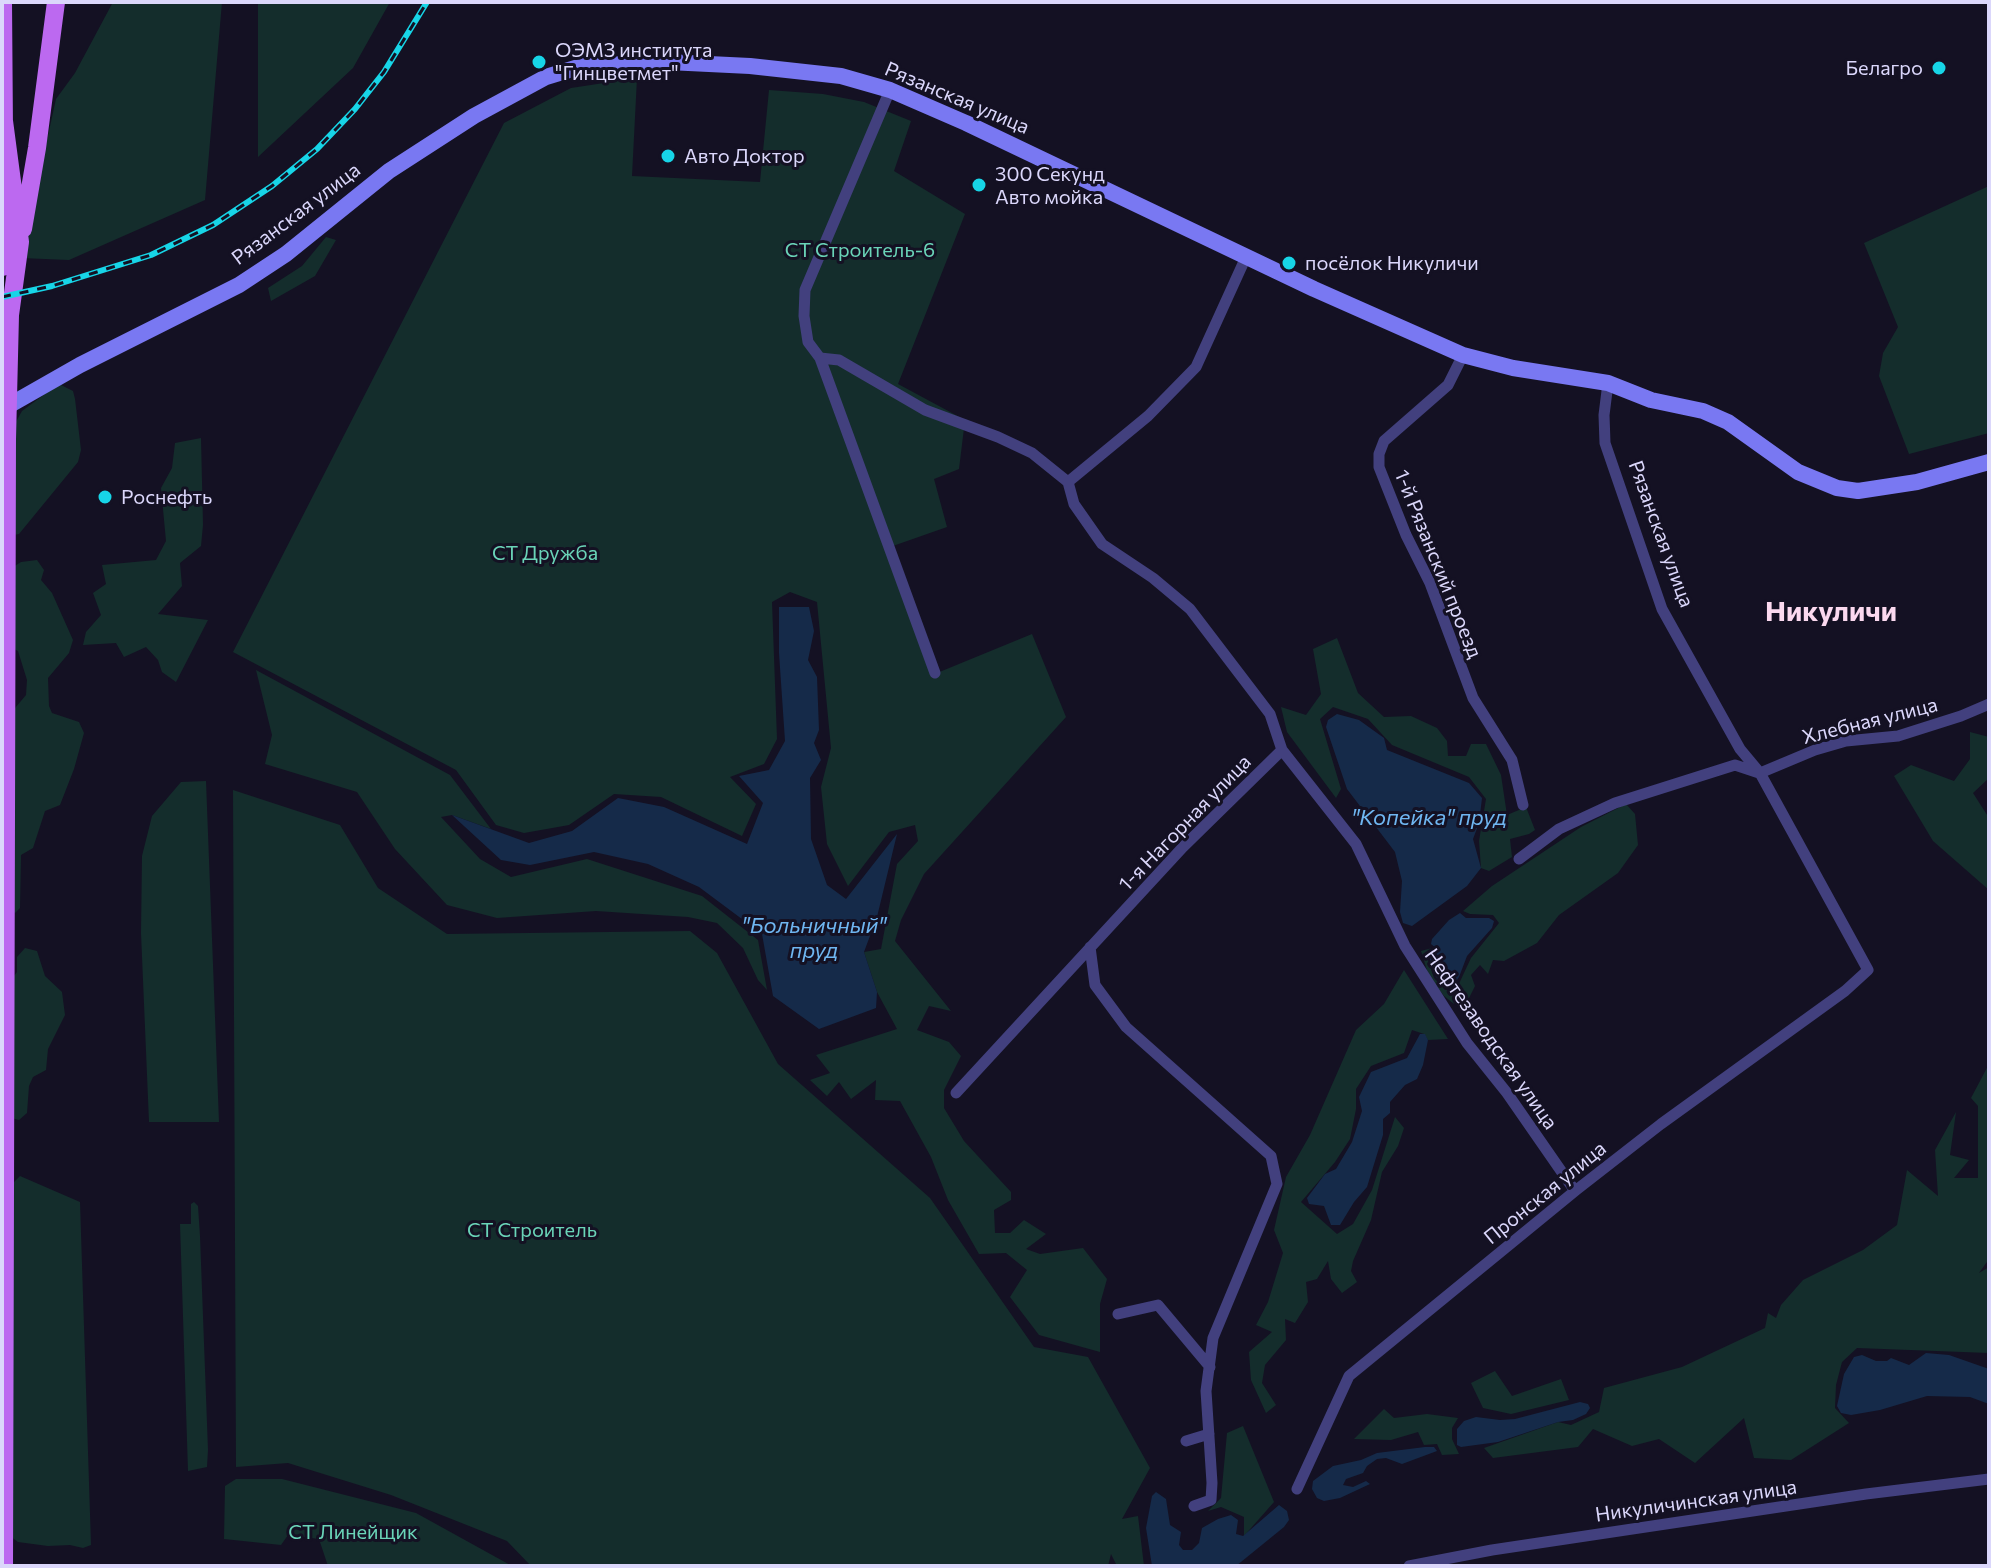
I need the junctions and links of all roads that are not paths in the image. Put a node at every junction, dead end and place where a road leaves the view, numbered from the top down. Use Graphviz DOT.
graph roads {
  1 [pos="3,2"];
  2 [pos="56,2"];
  3 [pos="890,90"];
  4 [pos="40,115"];
  5 [pos="4,121"];
  6 [pos="14,204"];
  7 [pos="12,243"];
  8 [pos="1246,257"];
  9 [pos="2,267"];
  10 [pos="1463,355"];
  11 [pos="820,358"];
  12 [pos="1608,383"];
  13 [pos="5,406"];
  14 [pos="1989,462"];
  15 [pos="1068,482"];
  16 [pos="935,673"];
  17 [pos="1989,704"];
  18 [pos="1282,750"];
  19 [pos="1760,773"];
  20 [pos="1523,805"];
  21 [pos="1519,859"];
  22 [pos="1090,947"];
  23 [pos="1868,970"];
  24 [pos="956,1093"];
  25 [pos="1575,1191"];
  26 [pos="1118,1314"];
  27 [pos="1210,1367"];
  28 [pos="1209,1434"];
  29 [pos="1186,1441"];
  30 [pos="1989,1479"];
  31 [pos="1297,1489"];
  32 [pos="1194,1506"];
  33 [pos="4,1566"];
  34 [pos="1409,1566"];
  1 -- 5 [label="main road"];
  2 -- 4 [label="main road"];
  3 -- 8 [label="street, Рязанская улица"];
  3 -- 11 [label="street"];
  3 -- 13 [label="street, Рязанская улица"];
  4 -- 6 [label="main road"];
  4 -- 7 [label="main road"];
  5 -- 6 [label="main road"];
  5 -- 7 [label="main road"];
  6 -- 7 [label="main road"];
  7 -- 9 [label="main road"];
  7 -- 13 [label="main road"];
  8 -- 10 [label="street, Рязанская улица"];
  8 -- 15 [label="street"];
  10 -- 12 [label="street, Рязанская улица"];
  10 -- 20 [label="street, 1-й Рязанский проезд"];
  11 -- 15 [label="street"];
  11 -- 16 [label="street"];
  12 -- 14 [label="street, Рязанская улица"];
  12 -- 19 [label="street, Рязанская улица"];
  13 -- 33 [label="main road"];
  15 -- 18 [label="street"];
  17 -- 19 [label="street, Хлебная улица"];
  18 -- 22 [label="street, 1-я Нагорная улица"];
  18 -- 25 [label="street, Нефтезаводская улица"];
  19 -- 21 [label="street"];
  19 -- 23 [label="street, Рязанская улица"];
  22 -- 24 [label="street, 1-я Нагорная улица"];
  22 -- 27 [label="street"];
  23 -- 25 [label="street, Пронская улица"];
  25 -- 31 [label="street, Пронская улица"];
  26 -- 27 [label="street"];
  27 -- 28 [label="street"];
  28 -- 29 [label="street"];
  28 -- 32 [label="street"];
  30 -- 34 [label="street, Никуличинская улица"];
}
